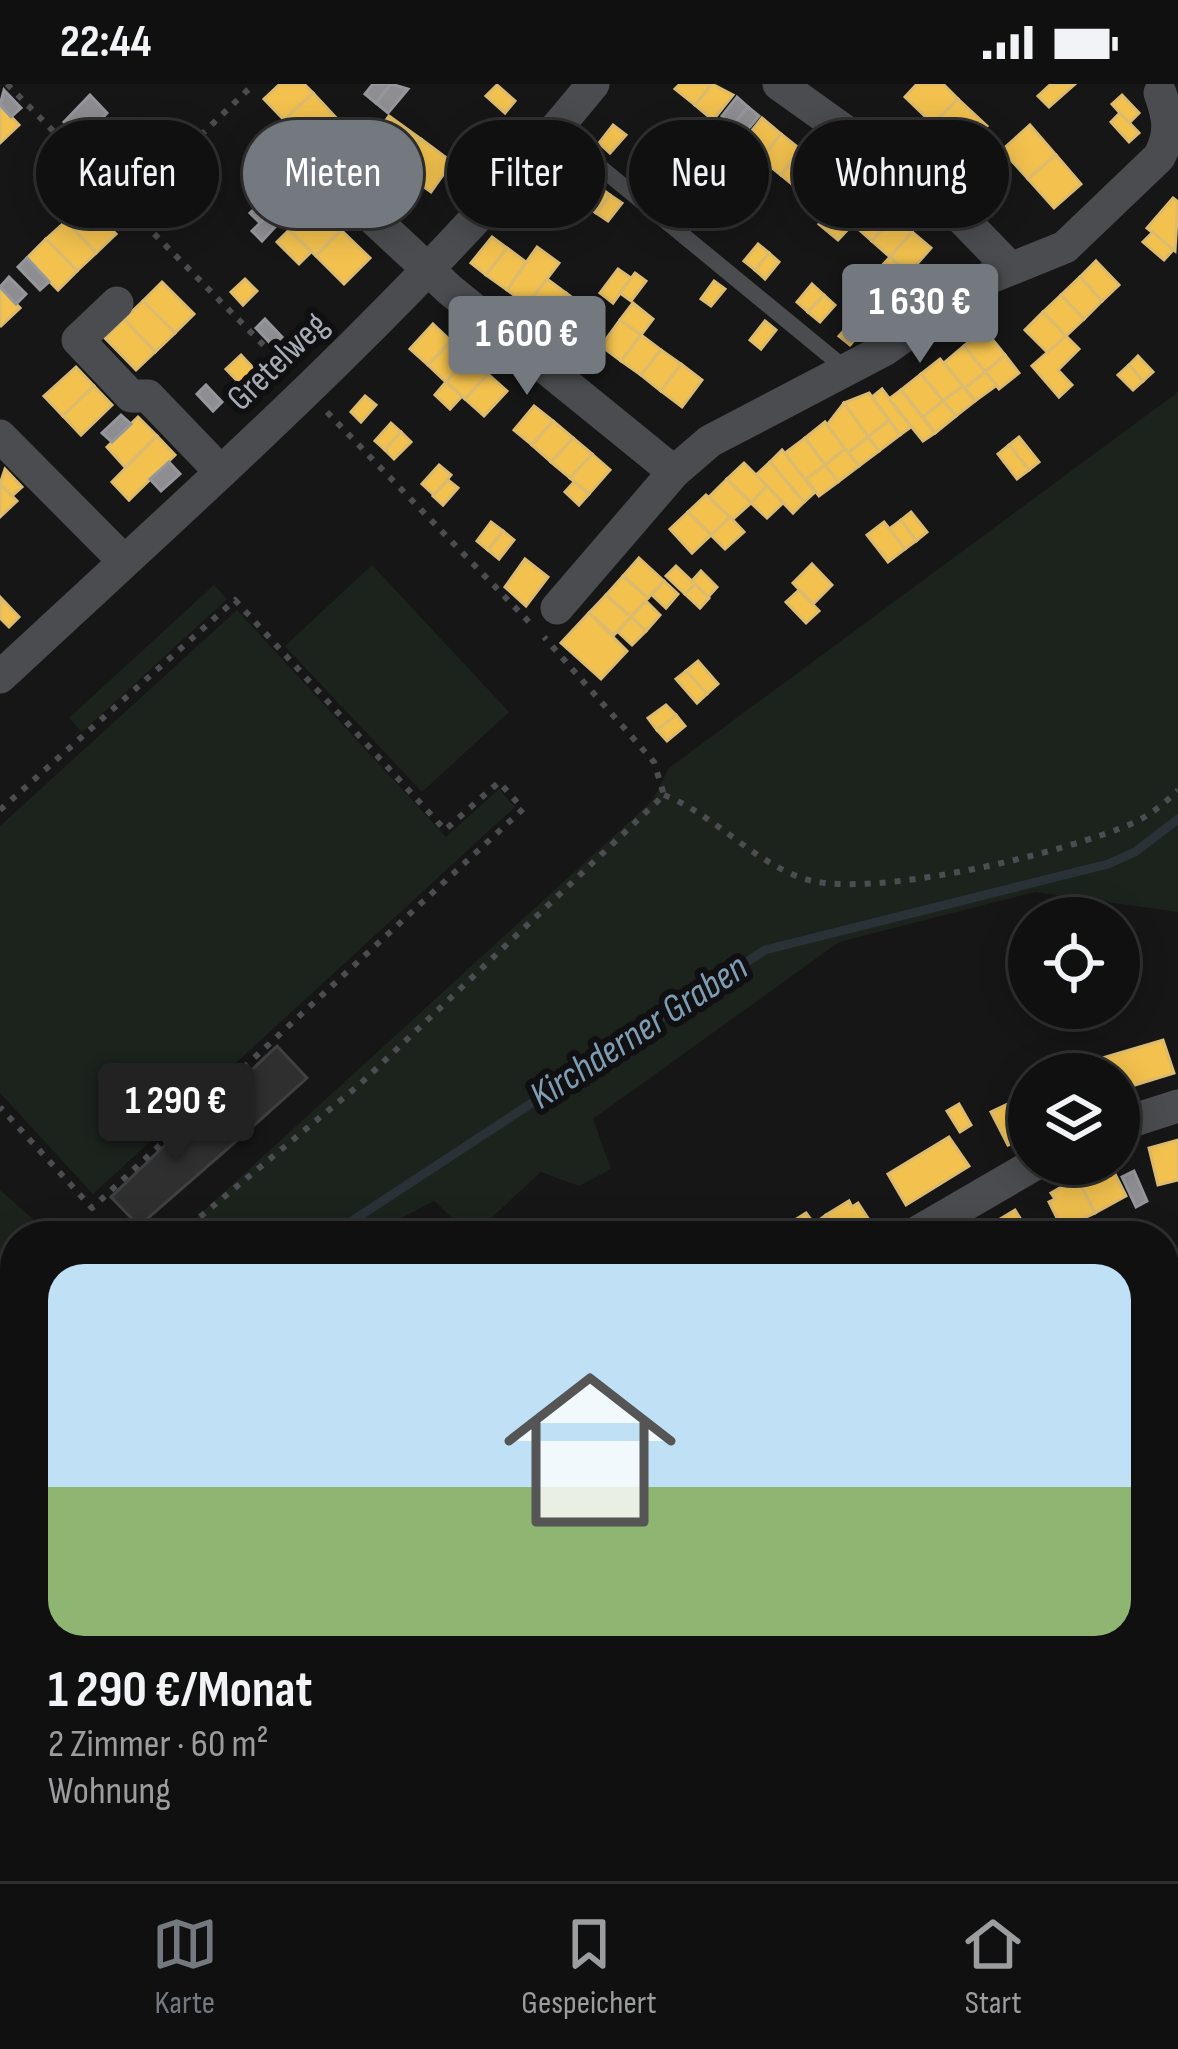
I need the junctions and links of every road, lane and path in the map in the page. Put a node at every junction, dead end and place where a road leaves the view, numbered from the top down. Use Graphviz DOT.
graph roads {
  1 [pos="7,84"];
  2 [pos="254,84"];
  3 [pos="592,84"];
  4 [pos="779,84"];
  5 [pos="1160,93"];
  6 [pos="41,120"];
  7 [pos="217,120"];
  8 [pos="563,120"];
  9 [pos="605,171"];
  10 [pos="145,228"];
  11 [pos="383,228"];
  12 [pos="465,228"];
  13 [pos="1010,268"];
  14 [pos="427,269"];
  15 [pos="117,303"];
  16 [pos="848,371"];
  17 [pos="293,375"];
  18 [pos="322,407"];
  19 [pos="0,436"];
  20 [pos="220,472"];
  21 [pos="674,472"];
  22 [pos="124,561"];
  23 [pos="557,608"];
  24 [pos="0,677"];
  25 [pos="1178,790"];
  26 [pos="664,795"];
  27 [pos="0,810"];
  28 [pos="1178,1106"];
  29 [pos="0,1107"];
  30 [pos="1140,1118"];
  31 [pos="1008,1180"];
  32 [pos="195,1221"];
  33 [pos="937,1221"];
  1 -- 6 [label="path"];
  2 -- 7 [label="path"];
  3 -- 8 [label="street, Gretelweg"];
  4 -- 13 [label="street"];
  5 -- 13 [label="street"];
  9 -- 16 [label="lane"];
  10 -- 17 [label="path"];
  11 -- 14 [label="street"];
  12 -- 14 [label="street, Gretelweg"];
  13 -- 16 [label="street"];
  14 -- 20 [label="street, Gretelweg"];
  14 -- 21 [label="street"];
  15 -- 20 [label="street"];
  16 -- 21 [label="street"];
  18 -- 26 [label="path"];
  19 -- 22 [label="street"];
  20 -- 22 [label="street, Gretelweg"];
  21 -- 23 [label="street"];
  22 -- 24 [label="street, Gretelweg"];
  25 -- 26 [label="path"];
  26 -- 32 [label="path"];
  27 -- 29 [label="path"];
  28 -- 30 [label="street"];
  31 -- 33 [label="street"];
}
